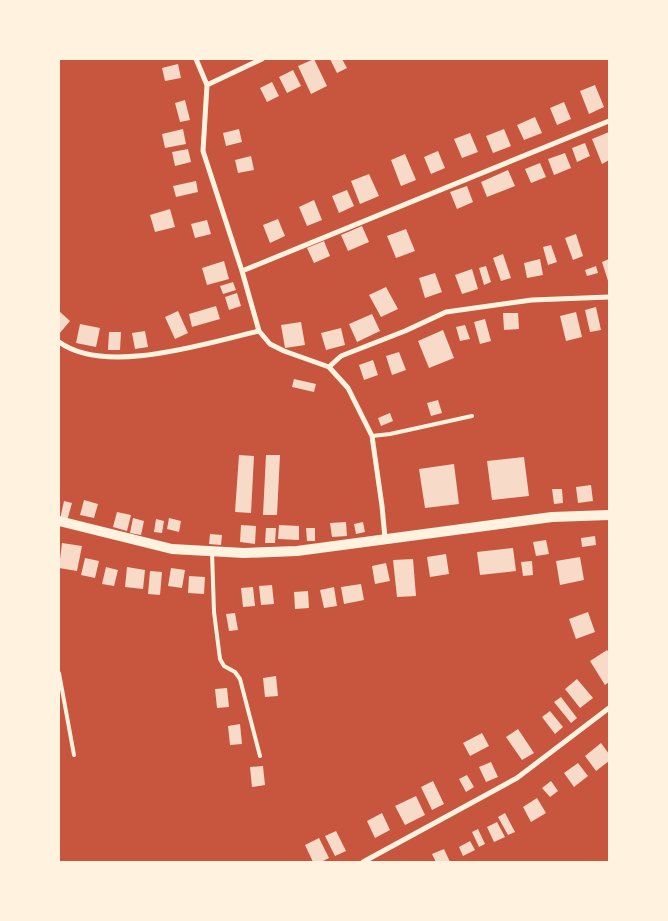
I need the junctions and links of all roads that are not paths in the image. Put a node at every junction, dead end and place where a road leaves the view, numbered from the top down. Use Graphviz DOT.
graph roads {
  1 [pos="196,59"];
  2 [pos="262,59"];
  3 [pos="207,84"];
  4 [pos="609,121"];
  5 [pos="242,271"];
  6 [pos="609,297"];
  7 [pos="259,331"];
  8 [pos="59,342"];
  9 [pos="329,367"];
  10 [pos="472,416"];
  11 [pos="372,436"];
  12 [pos="609,515"];
  13 [pos="59,521"];
  14 [pos="385,538"];
  15 [pos="212,552"];
  16 [pos="59,674"];
  17 [pos="609,708"];
  18 [pos="74,755"];
  19 [pos="260,756"];
  20 [pos="363,862"];
  1 -- 3 [label="street"];
  2 -- 3 [label="street"];
  3 -- 5 [label="street"];
  4 -- 5 [label="street"];
  5 -- 7 [label="street"];
  6 -- 9 [label="street"];
  7 -- 8 [label="street"];
  7 -- 9 [label="street"];
  9 -- 11 [label="street"];
  10 -- 11 [label="lane"];
  11 -- 14 [label="street"];
  12 -- 14 [label="main road"];
  13 -- 15 [label="main road"];
  14 -- 15 [label="main road"];
  15 -- 19 [label="lane"];
  16 -- 18 [label="lane"];
  17 -- 20 [label="street"];
}
